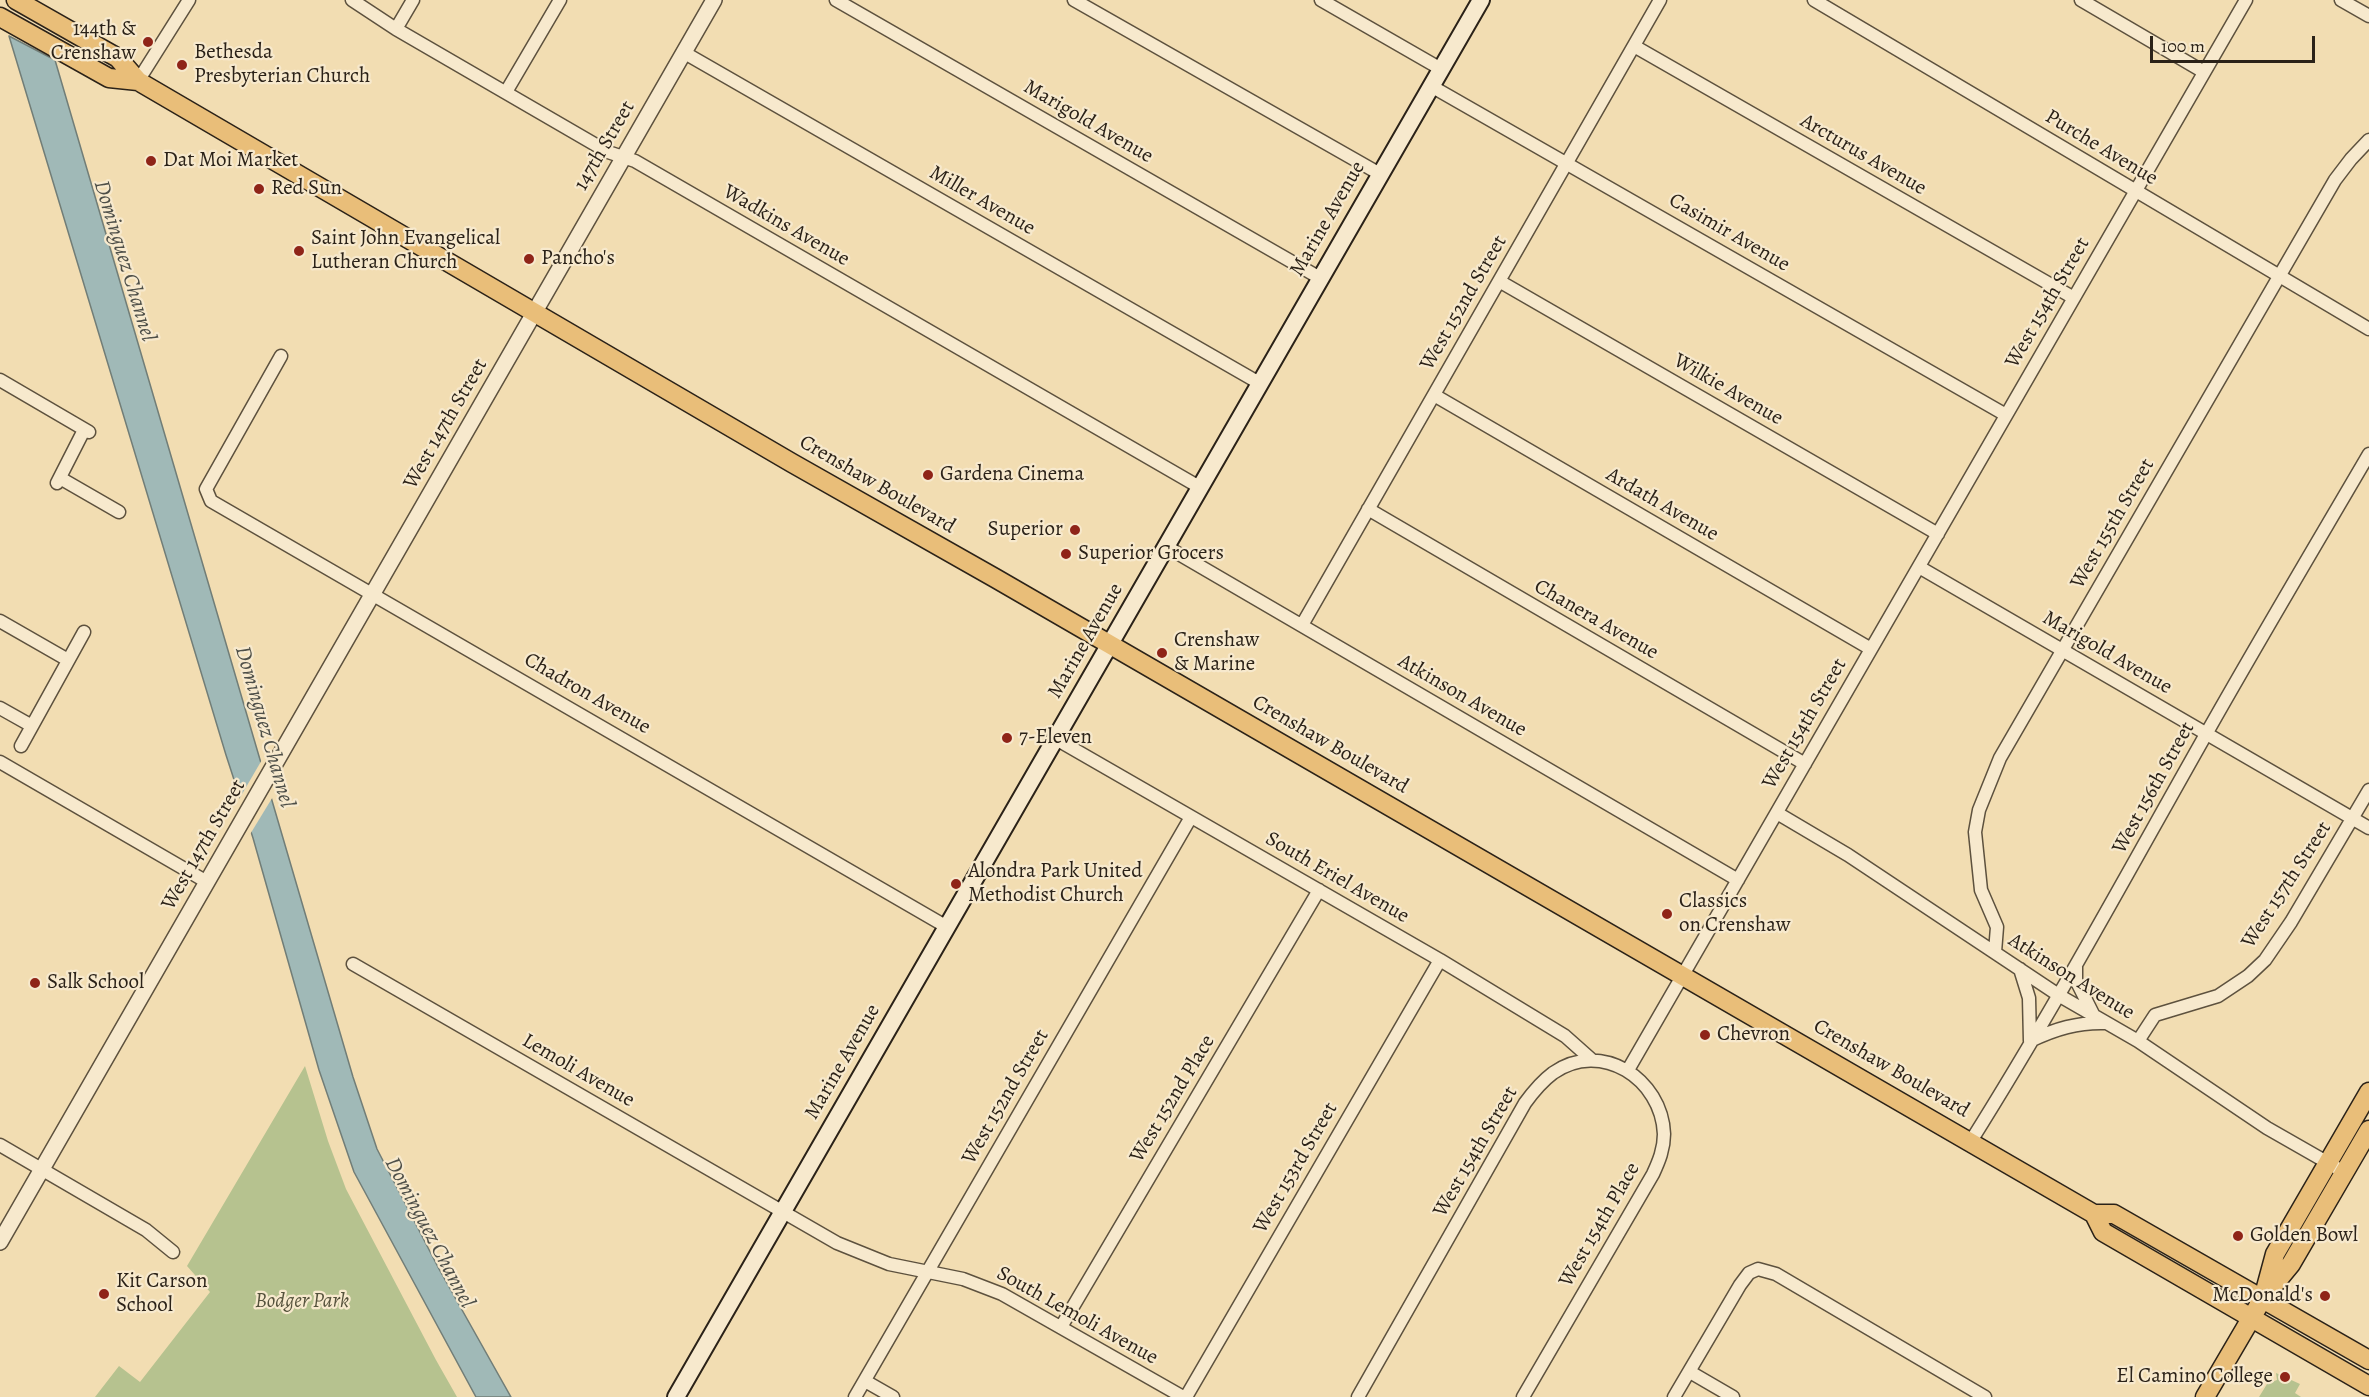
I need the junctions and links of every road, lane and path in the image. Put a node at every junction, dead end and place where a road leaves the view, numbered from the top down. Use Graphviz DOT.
graph roads {
  1 [pos="16,0"];
  2 [pos="189,0"];
  3 [pos="352,0"];
  4 [pos="413,0"];
  5 [pos="560,0"];
  6 [pos="714,0"];
  7 [pos="836,0"];
  8 [pos="1074,0"];
  9 [pos="1481,0"];
  10 [pos="1660,0"];
  11 [pos="1814,0"];
  12 [pos="2081,0"];
  13 [pos="2246,0"];
  14 [pos="2341,0"];
  15 [pos="1326,1"];
  16 [pos="2369,16"];
  17 [pos="0,17"];
  18 [pos="396,28"];
  19 [pos="1634,46"];
  20 [pos="683,52"];
  21 [pos="1441,69"];
  22 [pos="2204,72"];
  23 [pos="138,81"];
  24 [pos="1431,86"];
  25 [pos="506,92"];
  26 [pos="2369,140"];
  27 [pos="622,157"];
  28 [pos="1567,163"];
  29 [pos="1380,174"];
  30 [pos="2136,191"];
  31 [pos="2279,275"];
  32 [pos="1320,278"];
  33 [pos="1499,280"];
  34 [pos="2073,298"];
  35 [pos="534,312"];
  36 [pos="2369,329"];
  37 [pos="281,356"];
  38 [pos="0,380"];
  39 [pos="1261,384"];
  40 [pos="1434,395"];
  41 [pos="2006,415"];
  42 [pos="2369,454"];
  43 [pos="1201,488"];
  44 [pos="1368,509"];
  45 [pos="119,512"];
  46 [pos="1938,534"];
  47 [pos="1167,547"];
  48 [pos="1919,567"];
  49 [pos="372,596"];
  50 [pos="0,621"];
  51 [pos="1302,625"];
  52 [pos="84,632"];
  53 [pos="1110,644"];
  54 [pos="1871,649"];
  55 [pos="2064,651"];
  56 [pos="68,660"];
  57 [pos="0,708"];
  58 [pos="32,726"];
  59 [pos="2206,734"];
  60 [pos="1056,739"];
  61 [pos="21,746"];
  62 [pos="0,762"];
  63 [pos="1805,764"];
  64 [pos="2369,790"];
  65 [pos="1777,813"];
  66 [pos="1191,817"];
  67 [pos="2353,818"];
  68 [pos="2369,828"];
  69 [pos="1738,880"];
  70 [pos="207,882"];
  71 [pos="1319,890"];
  72 [pos="947,927"];
  73 [pos="1995,952"];
  74 [pos="1440,960"];
  75 [pos="353,964"];
  76 [pos="2076,966"];
  77 [pos="2020,969"];
  78 [pos="1683,976"];
  79 [pos="2060,996"];
  80 [pos="2094,1016"];
  81 [pos="2107,1023"];
  82 [pos="2030,1041"];
  83 [pos="2138,1041"];
  84 [pos="1592,1060"];
  85 [pos="1629,1070"];
  86 [pos="2369,1092"];
  87 [pos="2369,1130"];
  88 [pos="1971,1141"];
  89 [pos="0,1144"];
  90 [pos="2327,1164"];
  91 [pos="43,1169"];
  92 [pos="2344,1172"];
  93 [pos="783,1211"];
  94 [pos="2094,1214"];
  95 [pos="0,1242"];
  96 [pos="174,1252"];
  97 [pos="927,1270"];
  98 [pos="2263,1298"];
  99 [pos="2251,1318"];
  100 [pos="1061,1327"];
  101 [pos="2369,1360"];
  102 [pos="1690,1372"];
  103 [pos="865,1381"];
  104 [pos="2369,1386"];
  105 [pos="676,1397"];
  106 [pos="855,1397"];
  107 [pos="893,1397"];
  108 [pos="1184,1397"];
  109 [pos="1358,1397"];
  110 [pos="1523,1397"];
  111 [pos="1674,1397"];
  112 [pos="1733,1397"];
  113 [pos="1985,1397"];
  114 [pos="2205,1397"];
  1 -- 23 [label="main road, Crenshaw Boulevard"];
  2 -- 23 [label="street"];
  3 -- 18 [label="street, Wadkins Avenue"];
  4 -- 18 [label="street"];
  5 -- 25 [label="street"];
  6 -- 20 [label="street, 147th Street"];
  7 -- 32 [label="street, Marigold Avenue"];
  8 -- 29 [label="street"];
  9 -- 21 [label="main road, Marine Avenue"];
  10 -- 19 [label="street, West 152nd Street"];
  11 -- 30 [label="street, Purche Avenue"];
  12 -- 22 [label="street"];
  13 -- 22 [label="street, West 154th Street"];
  14 -- 16 [label="street"];
  15 -- 21 [label="street"];
  17 -- 23 [label="main road, Crenshaw Boulevard"];
  18 -- 25 [label="street, Wadkins Avenue"];
  19 -- 28 [label="street, West 152nd Street"];
  19 -- 34 [label="street, Arcturus Avenue"];
  20 -- 27 [label="street, 147th Street"];
  20 -- 39 [label="street, Miller Avenue"];
  21 -- 24 [label="main road, Marine Avenue"];
  22 -- 30 [label="street, West 154th Street"];
  23 -- 35 [label="main road, Crenshaw Boulevard"];
  24 -- 28 [label="street, Casimir Avenue"];
  24 -- 29 [label="main road, Marine Avenue"];
  25 -- 27 [label="street, Wadkins Avenue"];
  26 -- 31 [label="street, West 155th Street"];
  27 -- 35 [label="street, 147th Street"];
  27 -- 43 [label="street, Wadkins Avenue"];
  28 -- 33 [label="street, West 152nd Street"];
  28 -- 41 [label="street, Casimir Avenue"];
  29 -- 32 [label="main road, Marine Avenue"];
  30 -- 31 [label="street, Purche Avenue"];
  30 -- 34 [label="street, West 154th Street"];
  31 -- 36 [label="street, Purche Avenue"];
  31 -- 55 [label="street, West 155th Street"];
  32 -- 39 [label="main road, Marine Avenue"];
  33 -- 40 [label="street, West 152nd Street"];
  33 -- 46 [label="street, Wilkie Avenue"];
  34 -- 41 [label="street, West 154th Street"];
  35 -- 49 [label="street, West 147th Street"];
  35 -- 53 [label="main road, Crenshaw Boulevard"];
  37 -- 49 [label="street, Chadron Avenue"];
  38 -- 45 [label="street"];
  39 -- 43 [label="main road, Marine Avenue"];
  40 -- 44 [label="street, West 152nd Street"];
  40 -- 54 [label="street, Ardath Avenue"];
  41 -- 46 [label="street, West 154th Street"];
  42 -- 59 [label="street, West 156th Street"];
  43 -- 47 [label="main road, Marine Avenue"];
  44 -- 51 [label="street, West 152nd Street"];
  44 -- 63 [label="street, Chanera Avenue"];
  46 -- 48 [label="street, West 154th Street"];
  47 -- 51 [label="street, Atkinson Avenue"];
  47 -- 53 [label="main road, Marine Avenue"];
  48 -- 54 [label="street, West 154th Street"];
  48 -- 55 [label="street, Marigold Avenue"];
  49 -- 70 [label="street, West 147th Street"];
  49 -- 72 [label="street, Chadron Avenue"];
  50 -- 56 [label="street"];
  51 -- 69 [label="street, Atkinson Avenue"];
  52 -- 56 [label="street"];
  53 -- 60 [label="main road, Marine Avenue"];
  53 -- 78 [label="main road, Crenshaw Boulevard"];
  54 -- 63 [label="street, West 154th Street"];
  55 -- 59 [label="street, Marigold Avenue"];
  55 -- 73 [label="street, West 155th Street"];
  56 -- 58 [label="street"];
  57 -- 58 [label="street"];
  58 -- 61 [label="street"];
  59 -- 67 [label="street, Marigold Avenue"];
  59 -- 76 [label="street, West 156th Street"];
  60 -- 66 [label="street, South Eriel Avenue"];
  60 -- 72 [label="main road, Marine Avenue"];
  62 -- 70 [label="street"];
  63 -- 65 [label="street, West 154th Street"];
  64 -- 67 [label="street, West 157th Street"];
  65 -- 69 [label="street, West 154th Street"];
  65 -- 73 [label="street, Atkinson Avenue"];
  66 -- 71 [label="street, South Eriel Avenue"];
  66 -- 97 [label="street, West 152nd Street"];
  67 -- 68 [label="street, Marigold Avenue"];
  67 -- 83 [label="street, West 157th Street"];
  69 -- 78 [label="street, West 154th Street"];
  70 -- 91 [label="street, West 147th Street"];
  71 -- 74 [label="street, South Eriel Avenue"];
  71 -- 100 [label="street, West 152nd Place"];
  72 -- 93 [label="main road, Marine Avenue"];
  73 -- 77 [label="street, Atkinson Avenue"];
  74 -- 84 [label="street, South Eriel Avenue"];
  74 -- 108 [label="street, West 153rd Street"];
  75 -- 93 [label="street, Lemoli Avenue"];
  76 -- 79 [label="street, West 156th Street"];
  76 -- 80 [label="street"];
  77 -- 79 [label="street, Atkinson Avenue"];
  77 -- 82 [label="street"];
  78 -- 85 [label="street, West 154th Street"];
  78 -- 88 [label="main road, Crenshaw Boulevard"];
  79 -- 80 [label="street, Atkinson Avenue"];
  79 -- 82 [label="street, West 156th Street"];
  80 -- 81 [label="street, Atkinson Avenue"];
  81 -- 82 [label="street"];
  81 -- 83 [label="street, Atkinson Avenue"];
  82 -- 88 [label="street, West 156th Street"];
  83 -- 90 [label="street, Atkinson Avenue"];
  84 -- 85 [label="street, West 154th Street"];
  84 -- 109 [label="street, West 154th Street"];
  85 -- 110 [label="street, West 154th Place"];
  86 -- 90 [label="main road"];
  87 -- 92 [label="main road"];
  88 -- 94 [label="main road, Crenshaw Boulevard"];
  89 -- 91 [label="street"];
  90 -- 92 [label="street, Atkinson Avenue"];
  90 -- 98 [label="main road"];
  91 -- 95 [label="street, West 147th Street"];
  91 -- 96 [label="street"];
  92 -- 98 [label="main road"];
  93 -- 97 [label="street, South Lemoli Avenue"];
  93 -- 105 [label="main road, Marine Avenue"];
  94 -- 98 [label="main road, Crenshaw Boulevard"];
  94 -- 99 [label="main road, Crenshaw Boulevard"];
  97 -- 100 [label="street, South Lemoli Avenue"];
  97 -- 103 [label="street, West 152nd Street"];
  98 -- 99 [label="main road"];
  98 -- 101 [label="main road, Crenshaw Boulevard"];
  99 -- 104 [label="main road, Crenshaw Boulevard"];
  99 -- 114 [label="main road"];
  100 -- 108 [label="street, South Lemoli Avenue"];
  102 -- 111 [label="street"];
  102 -- 112 [label="street"];
  102 -- 113 [label="street"];
  103 -- 106 [label="street, West 152nd Street"];
  103 -- 107 [label="street"];
}
